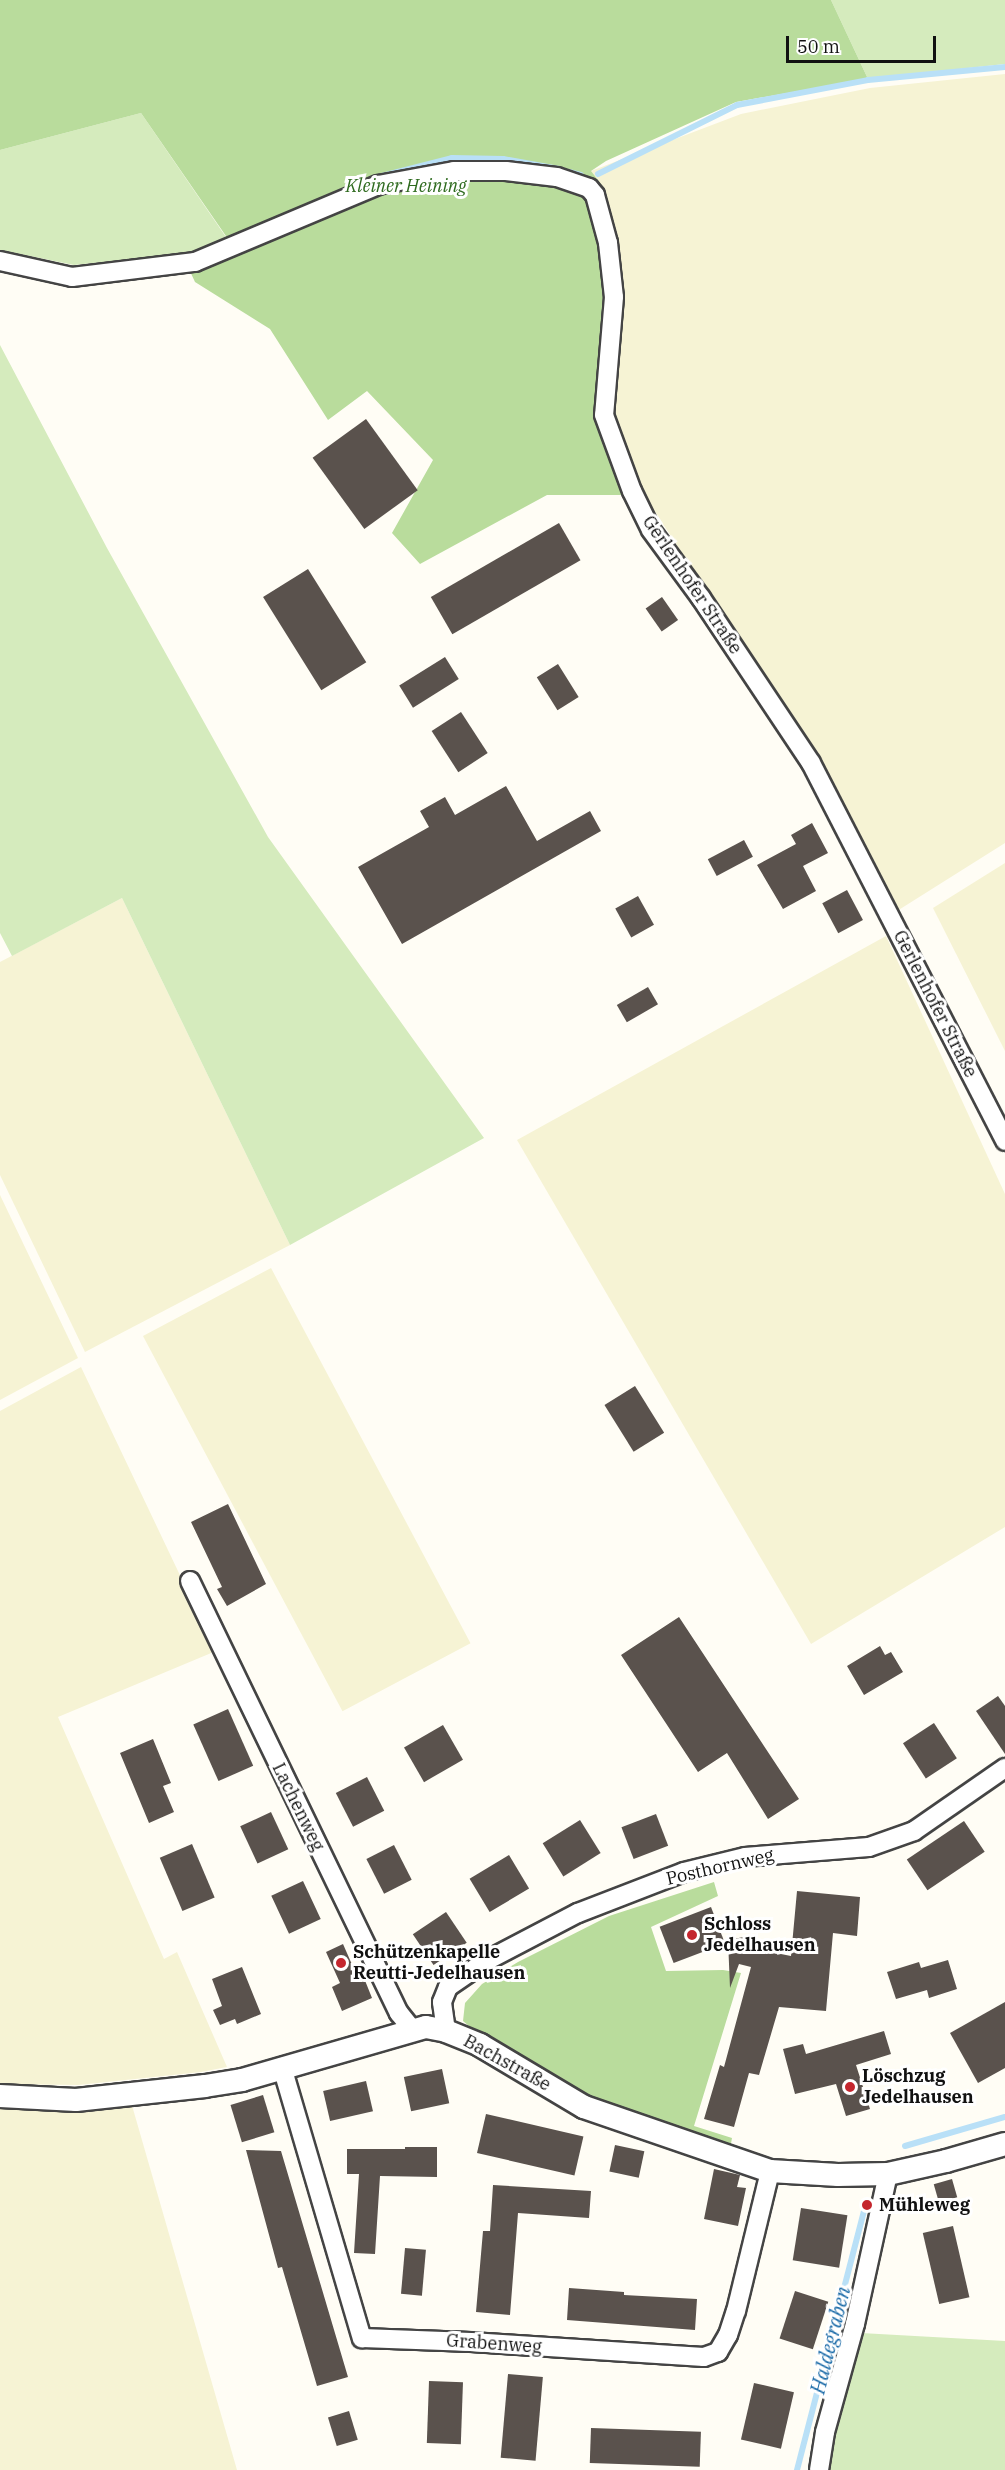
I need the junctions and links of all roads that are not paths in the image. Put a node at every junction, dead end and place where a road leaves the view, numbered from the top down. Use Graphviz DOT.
graph roads {
  1 [pos="0,261"];
  2 [pos="1005,1141"];
  3 [pos="190,1581"];
  4 [pos="1005,1768"];
  5 [pos="412,2030"];
  6 [pos="446,2031"];
  7 [pos="282,2067"];
  8 [pos="0,2097"];
  9 [pos="1005,2144"];
  10 [pos="770,2171"];
  11 [pos="888,2174"];
  12 [pos="819,2470"];
  1 -- 2 [label="street, Gerlenhofer Straße"];
  3 -- 5 [label="street, Lachenweg"];
  4 -- 6 [label="street, Posthornweg"];
  5 -- 6 [label="street, Bachstraße"];
  5 -- 7 [label="street, Bachstraße"];
  6 -- 10 [label="street, Bachstraße"];
  7 -- 8 [label="street, Bachstraße"];
  7 -- 10 [label="street, Grabenweg"];
  9 -- 11 [label="street, Bachstraße"];
  10 -- 11 [label="street, Bachstraße"];
  11 -- 12 [label="street"];
}
